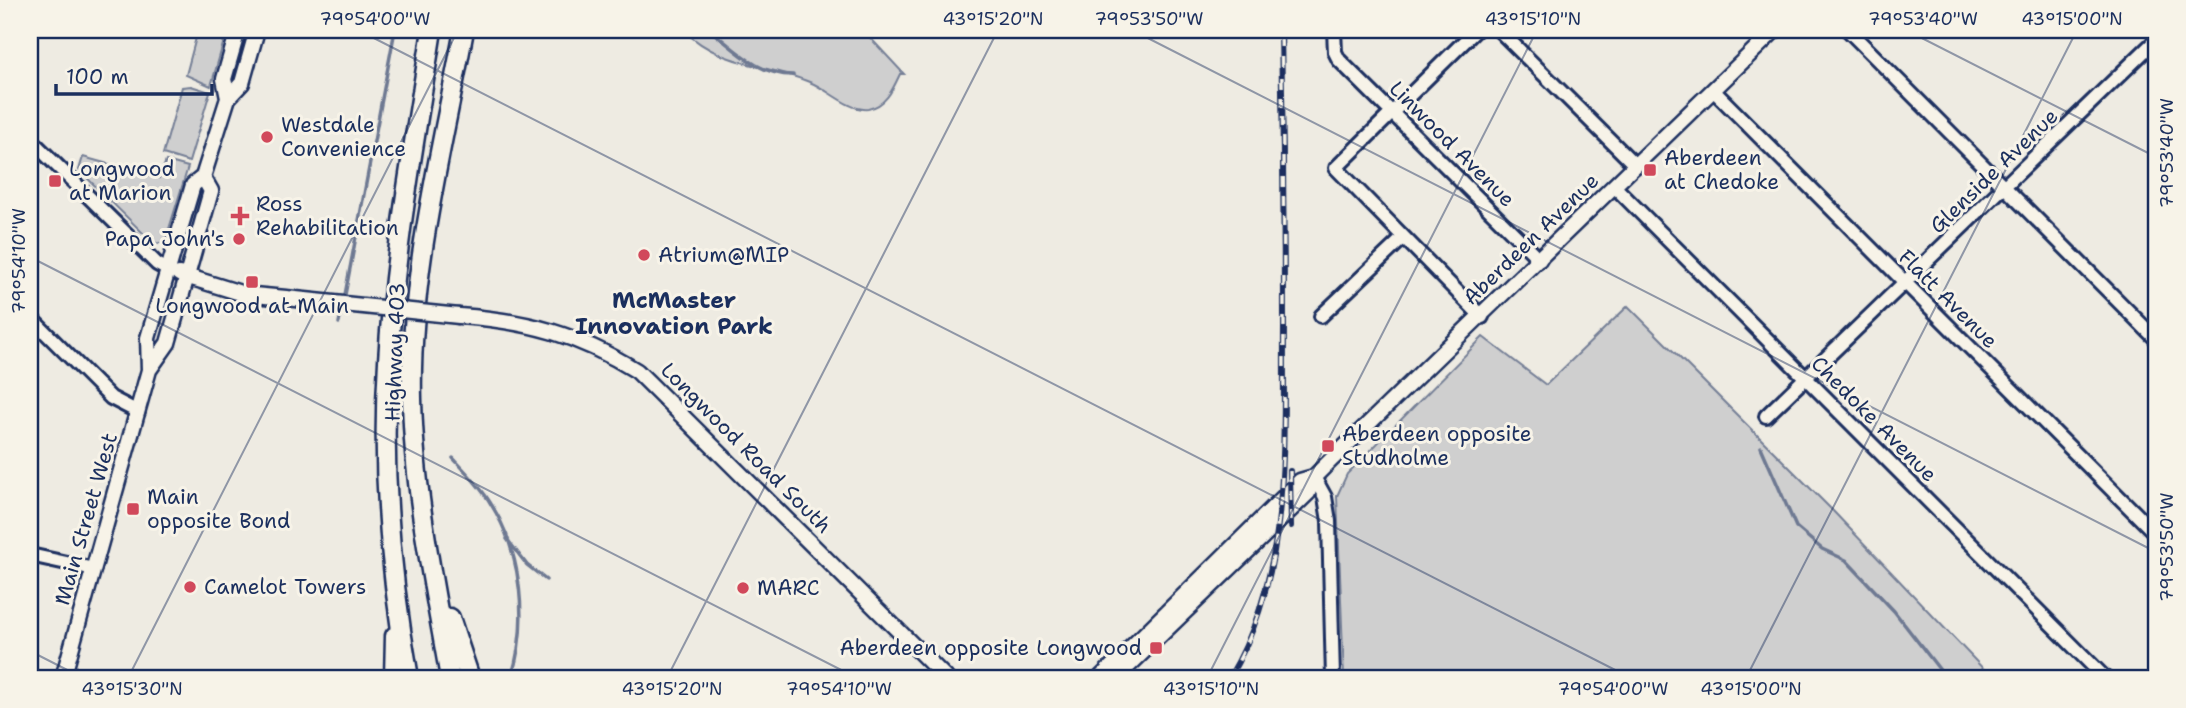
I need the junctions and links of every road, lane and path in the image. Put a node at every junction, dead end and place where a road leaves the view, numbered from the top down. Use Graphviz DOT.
graph roads {
  1 [pos="238,30"];
  2 [pos="257,30"];
  3 [pos="432,30"];
  4 [pos="464,30"];
  5 [pos="1334,30"];
  6 [pos="1476,30"];
  7 [pos="1499,30"];
  8 [pos="1774,30"];
  9 [pos="1848,30"];
  10 [pos="2156,40"];
  11 [pos="1713,90"];
  12 [pos="228,98"];
  13 [pos="1394,111"];
  14 [pos="30,139"];
  15 [pos="1636,166"];
  16 [pos="203,177"];
  17 [pos="1615,187"];
  18 [pos="2006,187"];
  19 [pos="1403,238"];
  20 [pos="1540,260"];
  21 [pos="167,270"];
  22 [pos="186,278"];
  23 [pos="1906,283"];
  24 [pos="1321,316"];
  25 [pos="30,317"];
  26 [pos="1482,317"];
  27 [pos="2156,339"];
  28 [pos="149,370"];
  29 [pos="1806,377"];
  30 [pos="138,412"];
  31 [pos="1766,416"];
  32 [pos="1314,477"];
  33 [pos="2156,534"];
  34 [pos="30,555"];
  35 [pos="430,558"];
  36 [pos="94,569"];
  37 [pos="397,608"];
  38 [pos="63,678"];
  39 [pos="394,678"];
  40 [pos="409,678"];
  41 [pos="450,678"];
  42 [pos="470,678"];
  43 [pos="946,678"];
  44 [pos="1100,678"];
  45 [pos="1116,678"];
  46 [pos="1333,678"];
  47 [pos="2105,678"];
  1 -- 12 [label="main road"];
  2 -- 12 [label="main road, Main Street West"];
  3 -- 37 [label="highway, Highway 403"];
  4 -- 35 [label="highway, Highway 403"];
  5 -- 13 [label="street, Linwood Avenue"];
  6 -- 13 [label="street"];
  7 -- 15 [label="street"];
  8 -- 11 [label="main road, Aberdeen Avenue"];
  9 -- 18 [label="street"];
  10 -- 18 [label="street, Glenside Avenue"];
  11 -- 15 [label="main road, Aberdeen Avenue"];
  11 -- 23 [label="street, Flatt Avenue"];
  12 -- 16 [label="main road, Main Street West"];
  13 -- 19 [label="street"];
  13 -- 20 [label="street, Linwood Avenue"];
  14 -- 21 [label="street, Longwood Road South"];
  15 -- 17 [label="main road, Aberdeen Avenue"];
  16 -- 21 [label="main road, Main Street West"];
  16 -- 22 [label="main road, Main Street West"];
  17 -- 20 [label="main road, Aberdeen Avenue"];
  17 -- 29 [label="street, Chedoke Avenue"];
  18 -- 23 [label="street, Glenside Avenue"];
  18 -- 27 [label="street"];
  19 -- 24 [label="street"];
  19 -- 26 [label="street"];
  20 -- 26 [label="main road, Aberdeen Avenue"];
  21 -- 22 [label="main road, Longwood Road South"];
  21 -- 28 [label="main road, Main Street West"];
  22 -- 28 [label="main road, Main Street West"];
  22 -- 43 [label="main road, Longwood Road South, bridge"];
  23 -- 29 [label="street, Glenside Avenue"];
  23 -- 33 [label="street, Flatt Avenue"];
  25 -- 30 [label="street"];
  26 -- 32 [label="main road, Aberdeen Avenue"];
  28 -- 30 [label="main road, Main Street West"];
  29 -- 31 [label="street, Glenside Avenue"];
  29 -- 47 [label="street, Chedoke Avenue"];
  30 -- 36 [label="main road, Main Street West"];
  32 -- 44 [label="main road, Aberdeen Avenue"];
  32 -- 45 [label="main road, Aberdeen Avenue"];
  32 -- 46 [label="street"];
  34 -- 36 [label="street"];
  35 -- 41 [label="highway, Highway 403"];
  35 -- 42 [label="highway"];
  36 -- 38 [label="main road, Main Street West"];
  37 -- 39 [label="highway"];
  37 -- 40 [label="highway, Highway 403"];
}
